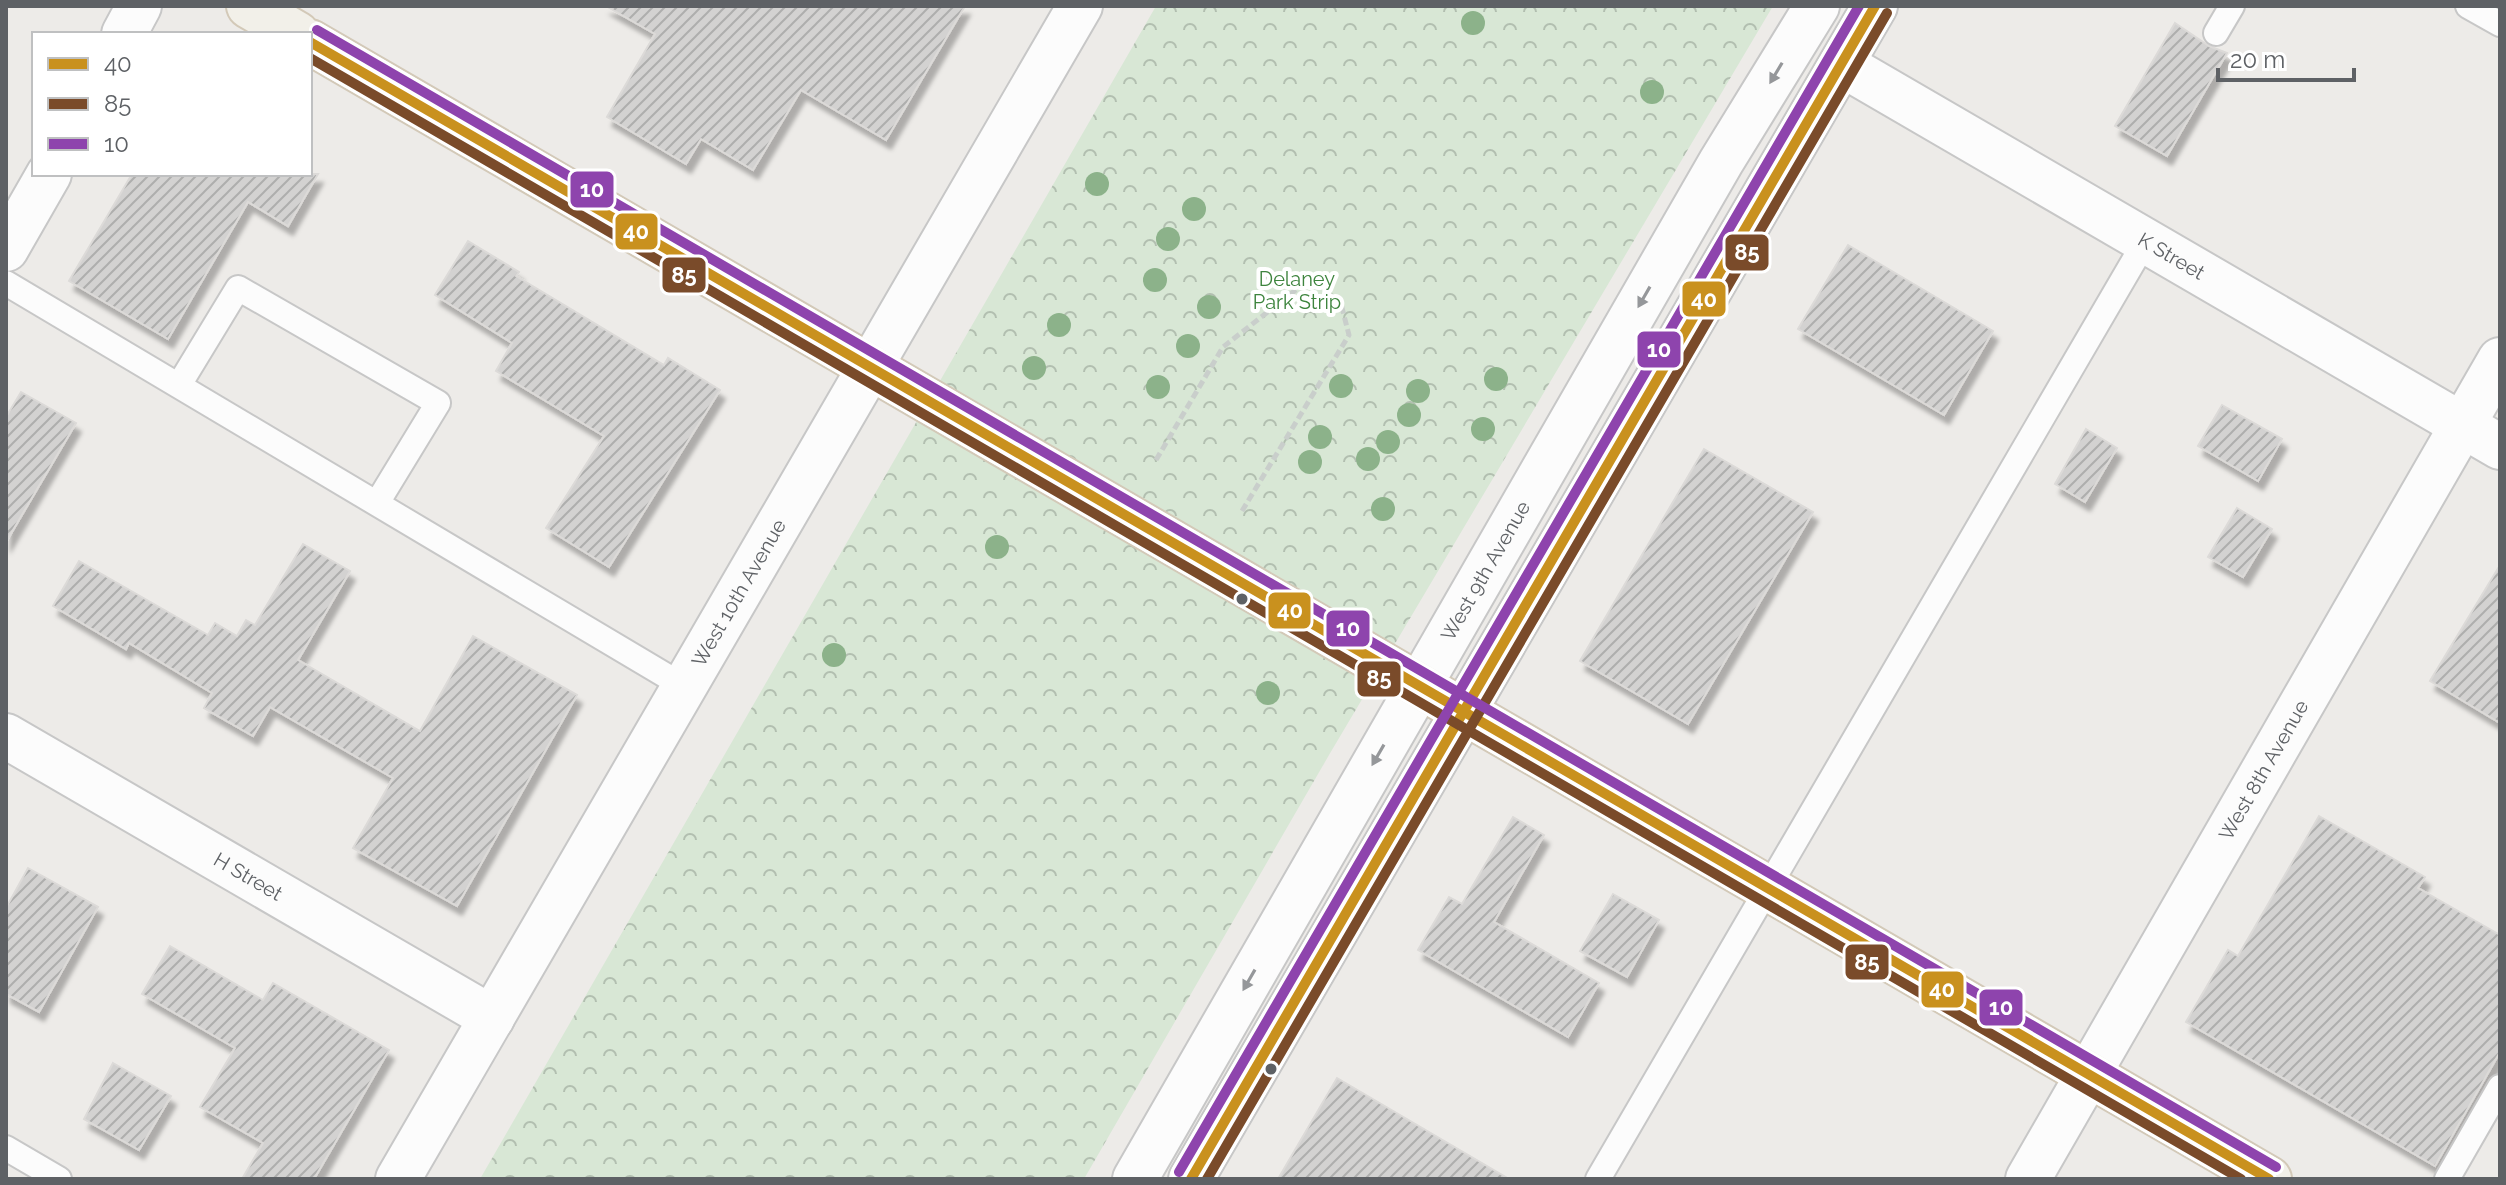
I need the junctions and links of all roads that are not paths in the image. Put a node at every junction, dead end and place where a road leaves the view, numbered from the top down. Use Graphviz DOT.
graph roads {
  1 [pos="139,6"];
  2 [pos="249,6"];
  3 [pos="1080,6"];
  4 [pos="1817,6"];
  5 [pos="1875,6"];
  6 [pos="2232,6"];
  7 [pos="2468,6"];
  8 [pos="2500,24"];
  9 [pos="125,32"];
  10 [pos="294,32"];
  11 [pos="2216,33"];
  12 [pos="312,43"];
  13 [pos="1843,65"];
  14 [pos="48,176"];
  15 [pos="2146,240"];
  16 [pos="6,249"];
  17 [pos="6,283"];
  18 [pos="2500,360"];
  19 [pos="871,369"];
  20 [pos="179,385"];
  21 [pos="2462,426"];
  22 [pos="2500,447"];
  23 [pos="377,503"];
  24 [pos="685,687"];
  25 [pos="1417,687"];
  26 [pos="1463,714"];
  27 [pos="6,736"];
  28 [pos="1767,889"];
  29 [pos="492,1018"];
  30 [pos="2088,1077"];
  31 [pos="2500,1087"];
  32 [pos="6,1148"];
  33 [pos="59,1179"];
  34 [pos="398,1179"];
  35 [pos="1135,1179"];
  36 [pos="1191,1179"];
  37 [pos="1598,1179"];
  38 [pos="2028,1179"];
  39 [pos="2269,1179"];
  40 [pos="2447,1179"];
  1 -- 9 [label="street"];
  2 -- 10 [label="main road"];
  3 -- 19 [label="street, West 10th Avenue"];
  4 -- 25 [label="street, West 9th Avenue, one-way"];
  5 -- 13 [label="street"];
  6 -- 11 [label="lane"];
  7 -- 8 [label="lane"];
  12 -- 19 [label="main road"];
  13 -- 15 [label="street, K Street"];
  13 -- 26 [label="street"];
  14 -- 16 [label="street"];
  15 -- 21 [label="street, K Street"];
  15 -- 28 [label="lane"];
  17 -- 20 [label="lane"];
  18 -- 21 [label="street, West 8th Avenue"];
  19 -- 24 [label="street, West 10th Avenue"];
  19 -- 25 [label="main road"];
  20 -- 23 [label="lane"];
  20 -- 23 [label="lane"];
  21 -- 22 [label="street, K Street"];
  21 -- 30 [label="street, West 8th Avenue"];
  23 -- 24 [label="lane"];
  24 -- 29 [label="street, West 10th Avenue"];
  25 -- 26 [label="main road"];
  25 -- 35 [label="street, West 9th Avenue, one-way"];
  26 -- 28 [label="main road"];
  26 -- 36 [label="street"];
  27 -- 29 [label="street, H Street"];
  28 -- 30 [label="main road"];
  28 -- 37 [label="lane"];
  29 -- 34 [label="street, West 10th Avenue"];
  30 -- 38 [label="street, West 8th Avenue"];
  30 -- 39 [label="main road"];
  31 -- 40 [label="lane"];
  32 -- 33 [label="lane"];
}
